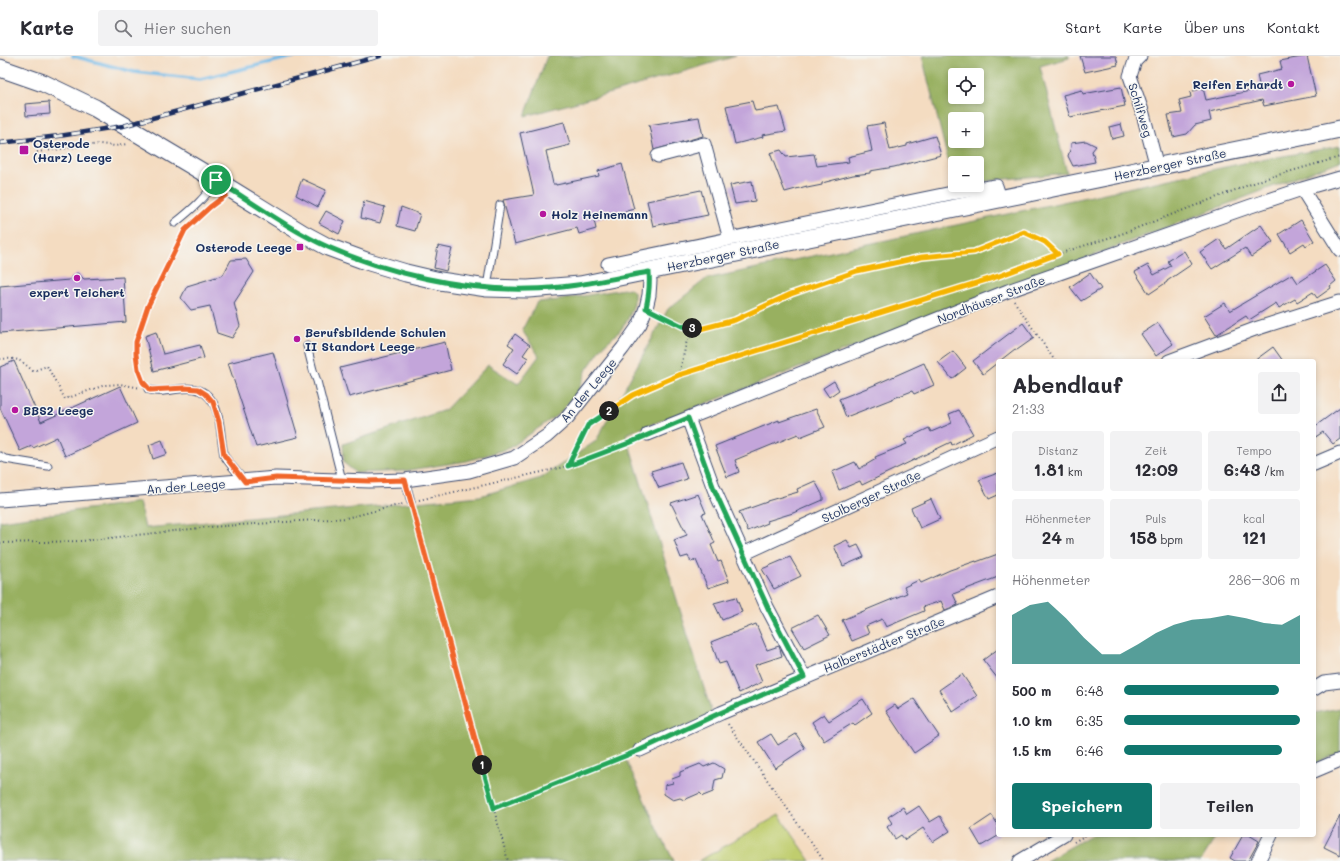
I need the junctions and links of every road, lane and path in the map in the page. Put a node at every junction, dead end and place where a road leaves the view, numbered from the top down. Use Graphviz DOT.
graph roads {
  1 [pos="1140,56"];
  2 [pos="0,68"];
  3 [pos="1340,129"];
  4 [pos="129,143"];
  5 [pos="36,152"];
  6 [pos="658,156"];
  7 [pos="1340,157"];
  8 [pos="1157,167"];
  9 [pos="1340,178"];
  10 [pos="216,180"];
  11 [pos="1302,189"];
  12 [pos="222,198"];
  13 [pos="1000,198"];
  14 [pos="500,205"];
  15 [pos="175,223"];
  16 [pos="730,239"];
  17 [pos="1340,250"];
  18 [pos="1058,254"];
  19 [pos="608,264"];
  20 [pos="649,272"];
  21 [pos="487,288"];
  22 [pos="1008,291"];
  23 [pos="1340,302"];
  24 [pos="646,308"];
  25 [pos="700,329"];
  26 [pos="307,346"];
  27 [pos="0,359"];
  28 [pos="1054,359"];
  29 [pos="1174,359"];
  30 [pos="679,375"];
  31 [pos="148,389"];
  32 [pos="688,418"];
  33 [pos="648,434"];
  34 [pos="996,438"];
  35 [pos="1340,453"];
  36 [pos="0,456"];
  37 [pos="1316,463"];
  38 [pos="48,466"];
  39 [pos="568,466"];
  40 [pos="342,480"];
  41 [pos="405,480"];
  42 [pos="245,482"];
  43 [pos="0,500"];
  44 [pos="411,502"];
  45 [pos="0,543"];
  46 [pos="743,554"];
  47 [pos="996,598"];
  48 [pos="804,677"];
  49 [pos="1340,681"];
  50 [pos="1316,688"];
  51 [pos="720,713"];
  52 [pos="640,750"];
  53 [pos="1340,760"];
  54 [pos="1316,770"];
  55 [pos="494,808"];
  56 [pos="1061,837"];
  57 [pos="1270,837"];
  58 [pos="508,861"];
  59 [pos="824,861"];
  60 [pos="1020,861"];
  61 [pos="1258,861"];
  1 -- 8 [label="street, Schilfweg"];
  2 -- 10 [label="street, Herzberger Straße"];
  3 -- 8 [label="street, Herzberger Straße"];
  4 -- 5 [label="path"];
  6 -- 16 [label="street, Herzberger Straße"];
  7 -- 18 [label="path"];
  8 -- 13 [label="street, Herzberger Straße"];
  9 -- 11 [label="street, Nordhäuser Straße"];
  10 -- 15 [label="lane"];
  10 -- 21 [label="street, Herzberger Straße"];
  11 -- 17 [label="street"];
  11 -- 22 [label="street, Nordhäuser Straße"];
  12 -- 31 [label="path"];
  13 -- 16 [label="street, Herzberger Straße"];
  13 -- 20 [label="street, Herzberger Straße"];
  14 -- 21 [label="lane"];
  16 -- 19 [label="street, Herzberger Straße"];
  18 -- 25 [label="path"];
  18 -- 30 [label="path"];
  20 -- 21 [label="street, Herzberger Straße"];
  20 -- 24 [label="street, An der Leege"];
  22 -- 28 [label="path"];
  22 -- 32 [label="street, Nordhäuser Straße"];
  23 -- 29 [label="street"];
  24 -- 25 [label="path"];
  24 -- 41 [label="street, An der Leege"];
  25 -- 30 [label="path"];
  26 -- 40 [label="lane"];
  27 -- 31 [label="path"];
  30 -- 39 [label="path"];
  31 -- 42 [label="lane"];
  32 -- 33 [label="street, Nordhäuser Straße"];
  32 -- 46 [label="street"];
  33 -- 39 [label="path"];
  34 -- 46 [label="street, Stolberger Straße"];
  35 -- 37 [label="street"];
  36 -- 38 [label="lane"];
  39 -- 44 [label="path"];
  40 -- 41 [label="street, An der Leege"];
  40 -- 42 [label="street, An der Leege"];
  41 -- 44 [label="lane"];
  42 -- 43 [label="street, An der Leege"];
  44 -- 45 [label="path"];
  44 -- 55 [label="path"];
  46 -- 48 [label="street"];
  47 -- 48 [label="street, Halberstädter Straße"];
  48 -- 51 [label="street, Halberstädter Straße"];
  49 -- 50 [label="street"];
  51 -- 52 [label="street, Halberstädter Straße"];
  51 -- 59 [label="path"];
  52 -- 55 [label="path"];
  53 -- 54 [label="street"];
  55 -- 58 [label="path"];
  56 -- 60 [label="street"];
  57 -- 61 [label="street"];
}
